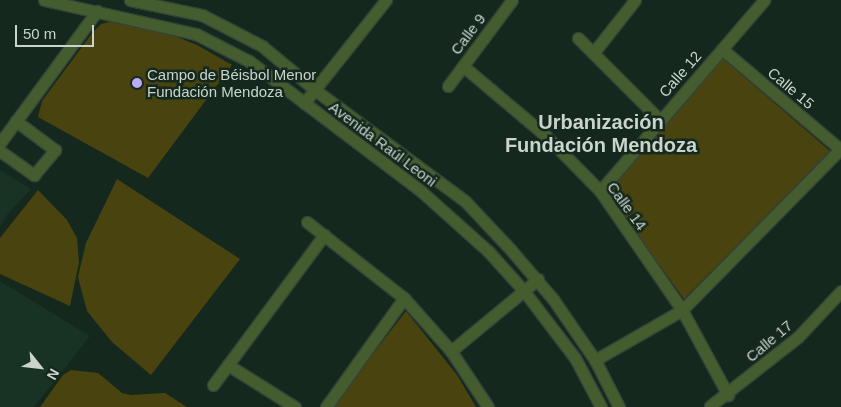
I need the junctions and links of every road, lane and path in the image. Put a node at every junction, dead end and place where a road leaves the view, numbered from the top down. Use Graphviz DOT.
graph roads {
  1 [pos="44,0"];
  2 [pos="123,0"];
  3 [pos="130,0"];
  4 [pos="386,0"];
  5 [pos="512,0"];
  6 [pos="635,0"];
  7 [pos="764,0"];
  8 [pos="97,11"];
  9 [pos="119,16"];
  10 [pos="578,38"];
  11 [pos="722,49"];
  12 [pos="594,52"];
  13 [pos="463,66"];
  14 [pos="448,86"];
  15 [pos="315,90"];
  16 [pos="304,104"];
  17 [pos="660,120"];
  18 [pos="16,121"];
  19 [pos="0,143"];
  20 [pos="840,149"];
  21 [pos="0,152"];
  22 [pos="600,191"];
  23 [pos="307,222"];
  24 [pos="324,235"];
  25 [pos="538,279"];
  26 [pos="524,291"];
  27 [pos="841,291"];
  28 [pos="404,298"];
  29 [pos="682,310"];
  30 [pos="451,351"];
  31 [pos="595,360"];
  32 [pos="228,365"];
  33 [pos="213,385"];
  34 [pos="728,395"];
  35 [pos="710,406"];
  36 [pos="295,407"];
  37 [pos="326,407"];
  38 [pos="488,407"];
  39 [pos="601,407"];
  40 [pos="619,407"];
  1 -- 8 [label="street, Avenida Raúl Leoni"];
  2 -- 9 [label="street"];
  3 -- 15 [label="street, Avenida Raúl Leoni"];
  4 -- 15 [label="street"];
  5 -- 13 [label="street, Calle 9"];
  6 -- 12 [label="street"];
  7 -- 11 [label="street, Calle 12"];
  8 -- 9 [label="street, Avenida Raúl Leoni"];
  8 -- 18 [label="street"];
  9 -- 16 [label="street, Avenida Raúl Leoni"];
  10 -- 12 [label="street"];
  11 -- 17 [label="street, Calle 12"];
  11 -- 20 [label="street, Calle 15"];
  12 -- 17 [label="street"];
  13 -- 14 [label="street, Calle 9"];
  13 -- 22 [label="street, Calle 14"];
  15 -- 16 [label="street"];
  15 -- 25 [label="street, Avenida Raúl Leoni"];
  16 -- 26 [label="street, Avenida Raúl Leoni"];
  17 -- 22 [label="street, Calle 12"];
  18 -- 19 [label="street"];
  18 -- 21 [label="street"];
  20 -- 29 [label="street"];
  22 -- 29 [label="street, Calle 14"];
  23 -- 24 [label="street"];
  24 -- 28 [label="street"];
  24 -- 32 [label="street"];
  25 -- 26 [label="street"];
  25 -- 31 [label="street, Avenida Raúl Leoni"];
  26 -- 30 [label="street"];
  26 -- 39 [label="street, Avenida Raúl Leoni"];
  27 -- 34 [label="street, Calle 17"];
  28 -- 30 [label="street"];
  28 -- 37 [label="street"];
  29 -- 31 [label="street"];
  29 -- 34 [label="street, Calle 14"];
  30 -- 38 [label="street"];
  31 -- 40 [label="street, Avenida Raúl Leoni"];
  32 -- 33 [label="street"];
  32 -- 36 [label="street"];
  34 -- 35 [label="street, Calle 17"];
}
